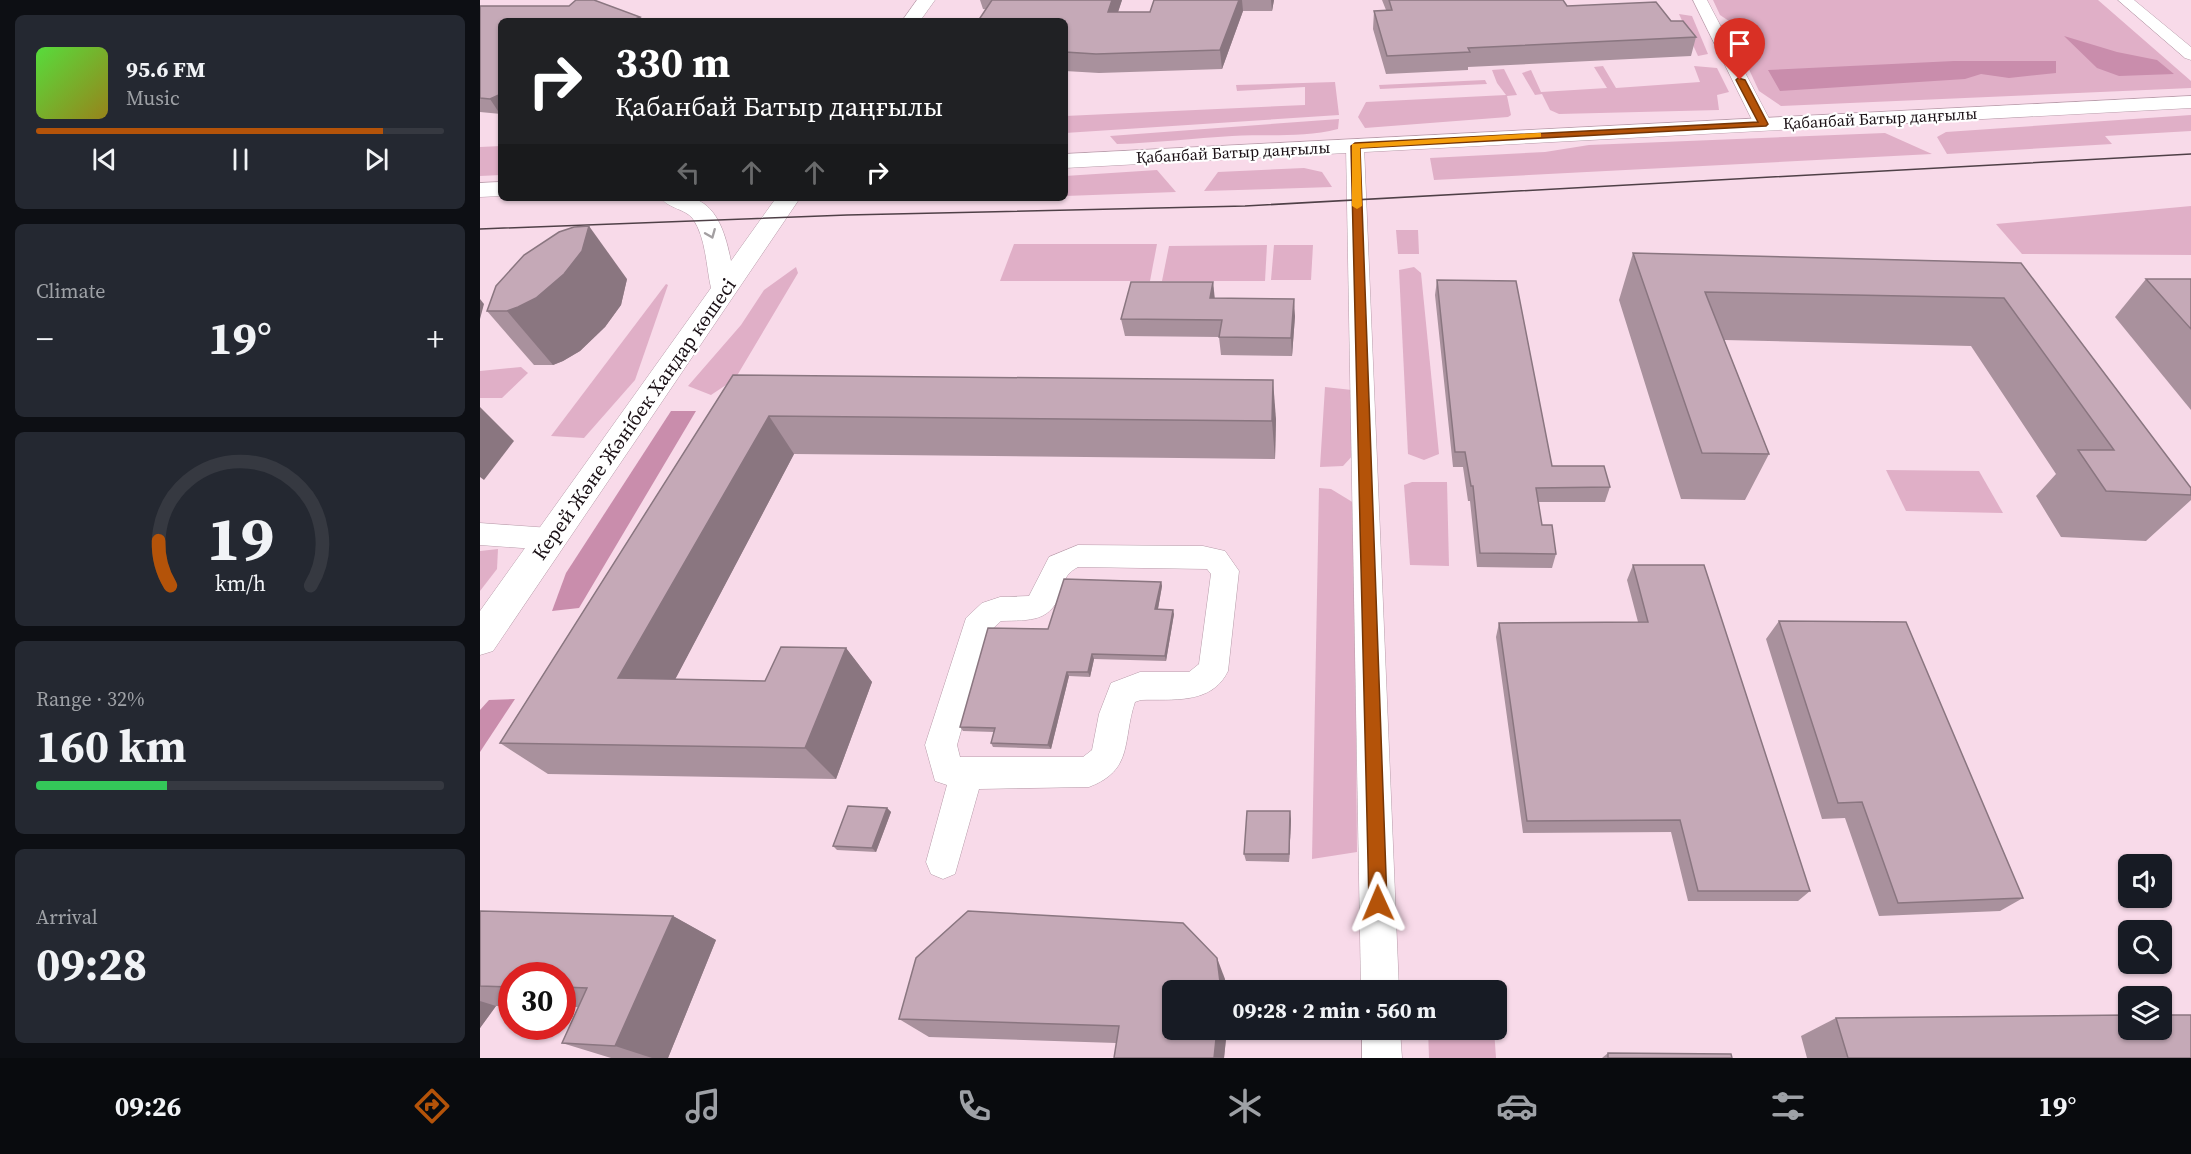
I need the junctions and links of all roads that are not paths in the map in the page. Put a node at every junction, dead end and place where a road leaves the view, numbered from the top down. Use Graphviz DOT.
graph roads {
  1 [pos="926,0"];
  2 [pos="1700,0"];
  3 [pos="2125,0"];
  4 [pos="913,18"];
  5 [pos="2191,55"];
  6 [pos="2191,102"];
  7 [pos="1763,124"];
  8 [pos="1355,146"];
  9 [pos="1068,154"];
  10 [pos="1140,157"];
  11 [pos="1068,161"];
  12 [pos="498,189"];
  13 [pos="480,190"];
  14 [pos="679,201"];
  15 [pos="786,201"];
  16 [pos="724,288"];
  17 [pos="480,534"];
  18 [pos="550,539"];
  19 [pos="480,640"];
  20 [pos="967,774"];
  21 [pos="943,862"];
  22 [pos="1380,980"];
  23 [pos="1381,1040"];
  24 [pos="1382,1058"];
  1 -- 4 [label="main road"];
  2 -- 7 [label="street"];
  3 -- 5 [label="street"];
  6 -- 7 [label="main road, Қабанбай Батыр даңғылы"];
  7 -- 8 [label="main road, Қабанбай Батыр даңғылы"];
  8 -- 10 [label="main road, Қабанбай Батыр даңғылы"];
  8 -- 22 [label="street"];
  9 -- 10 [label="main road"];
  10 -- 11 [label="main road, Қабанбай Батыр даңғылы"];
  12 -- 13 [label="main road"];
  14 -- 16 [label="main road, one-way"];
  15 -- 16 [label="main road, Керей Және Жәнібек Хандар көшесі"];
  16 -- 18 [label="main road, Керей Және Жәнібек Хандар көшесі"];
  17 -- 18 [label="street"];
  18 -- 19 [label="main road, Керей Және Жәнібек Хандар көшесі"];
  20 -- 20 [label="street"];
  20 -- 21 [label="street"];
  23 -- 24 [label="street"];
}
